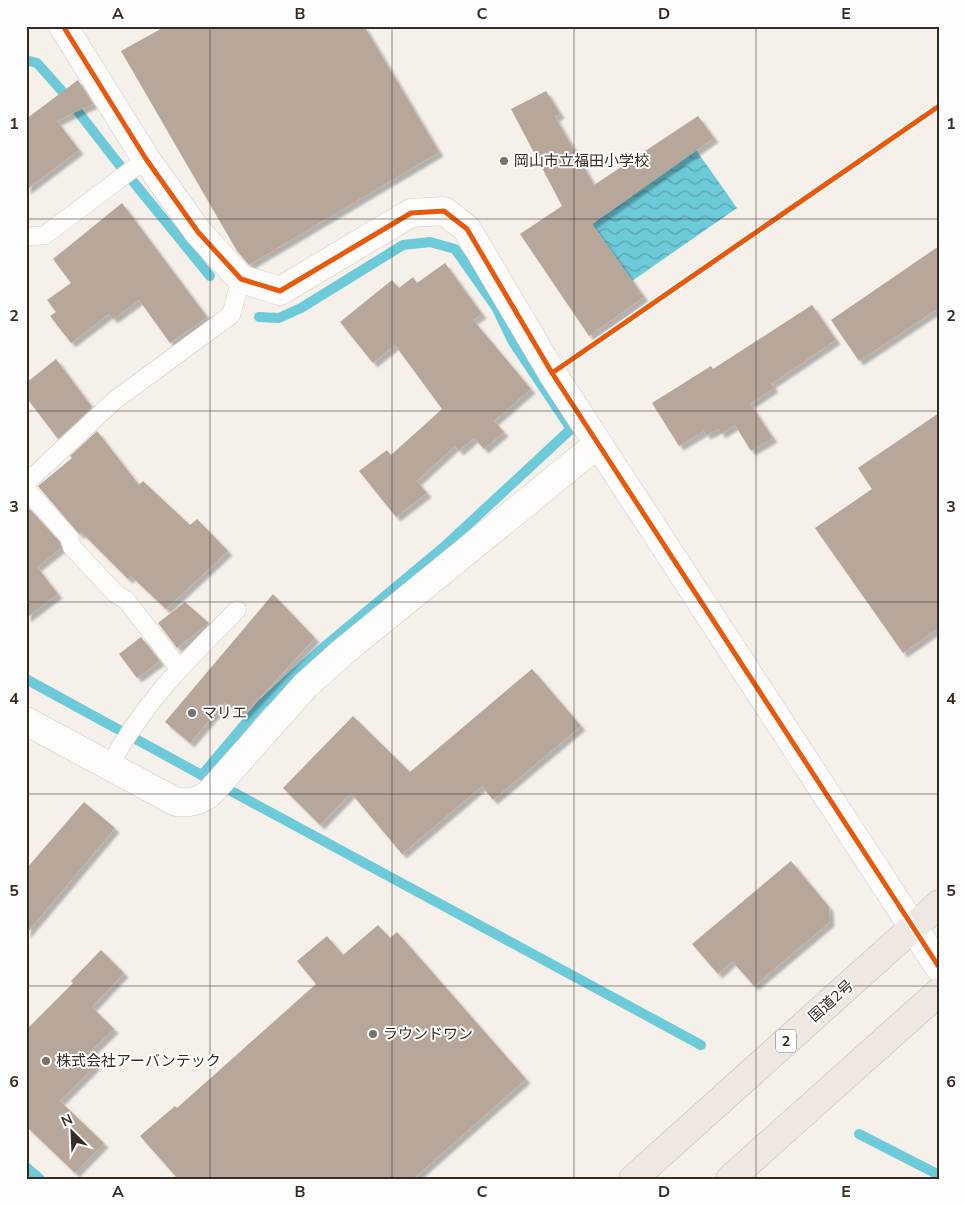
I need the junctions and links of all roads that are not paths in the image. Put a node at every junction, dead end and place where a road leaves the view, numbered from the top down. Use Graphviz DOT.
graph roads {
  1 [pos="63,26"];
  2 [pos="141,163"];
  3 [pos="26,237"];
  4 [pos="240,279"];
  5 [pos="598,444"];
  6 [pos="26,483"];
  7 [pos="26,489"];
  8 [pos="237,610"];
  9 [pos="179,668"];
  10 [pos="26,721"];
  11 [pos="115,756"];
  12 [pos="939,904"];
  13 [pos="913,928"];
  14 [pos="939,967"];
  15 [pos="939,992"];
  16 [pos="634,1179"];
  17 [pos="730,1179"];
  1 -- 2 [label="street"];
  2 -- 3 [label="lane"];
  2 -- 4 [label="street"];
  4 -- 5 [label="street"];
  4 -- 6 [label="lane"];
  5 -- 11 [label="street"];
  5 -- 13 [label="street"];
  7 -- 9 [label="lane"];
  8 -- 9 [label="lane"];
  9 -- 11 [label="lane"];
  10 -- 11 [label="street"];
  12 -- 13 [label="highway, 国道2号 / 2"];
  13 -- 14 [label="street"];
  13 -- 16 [label="highway, 国道2号 / 2"];
  15 -- 17 [label="highway"];
}
